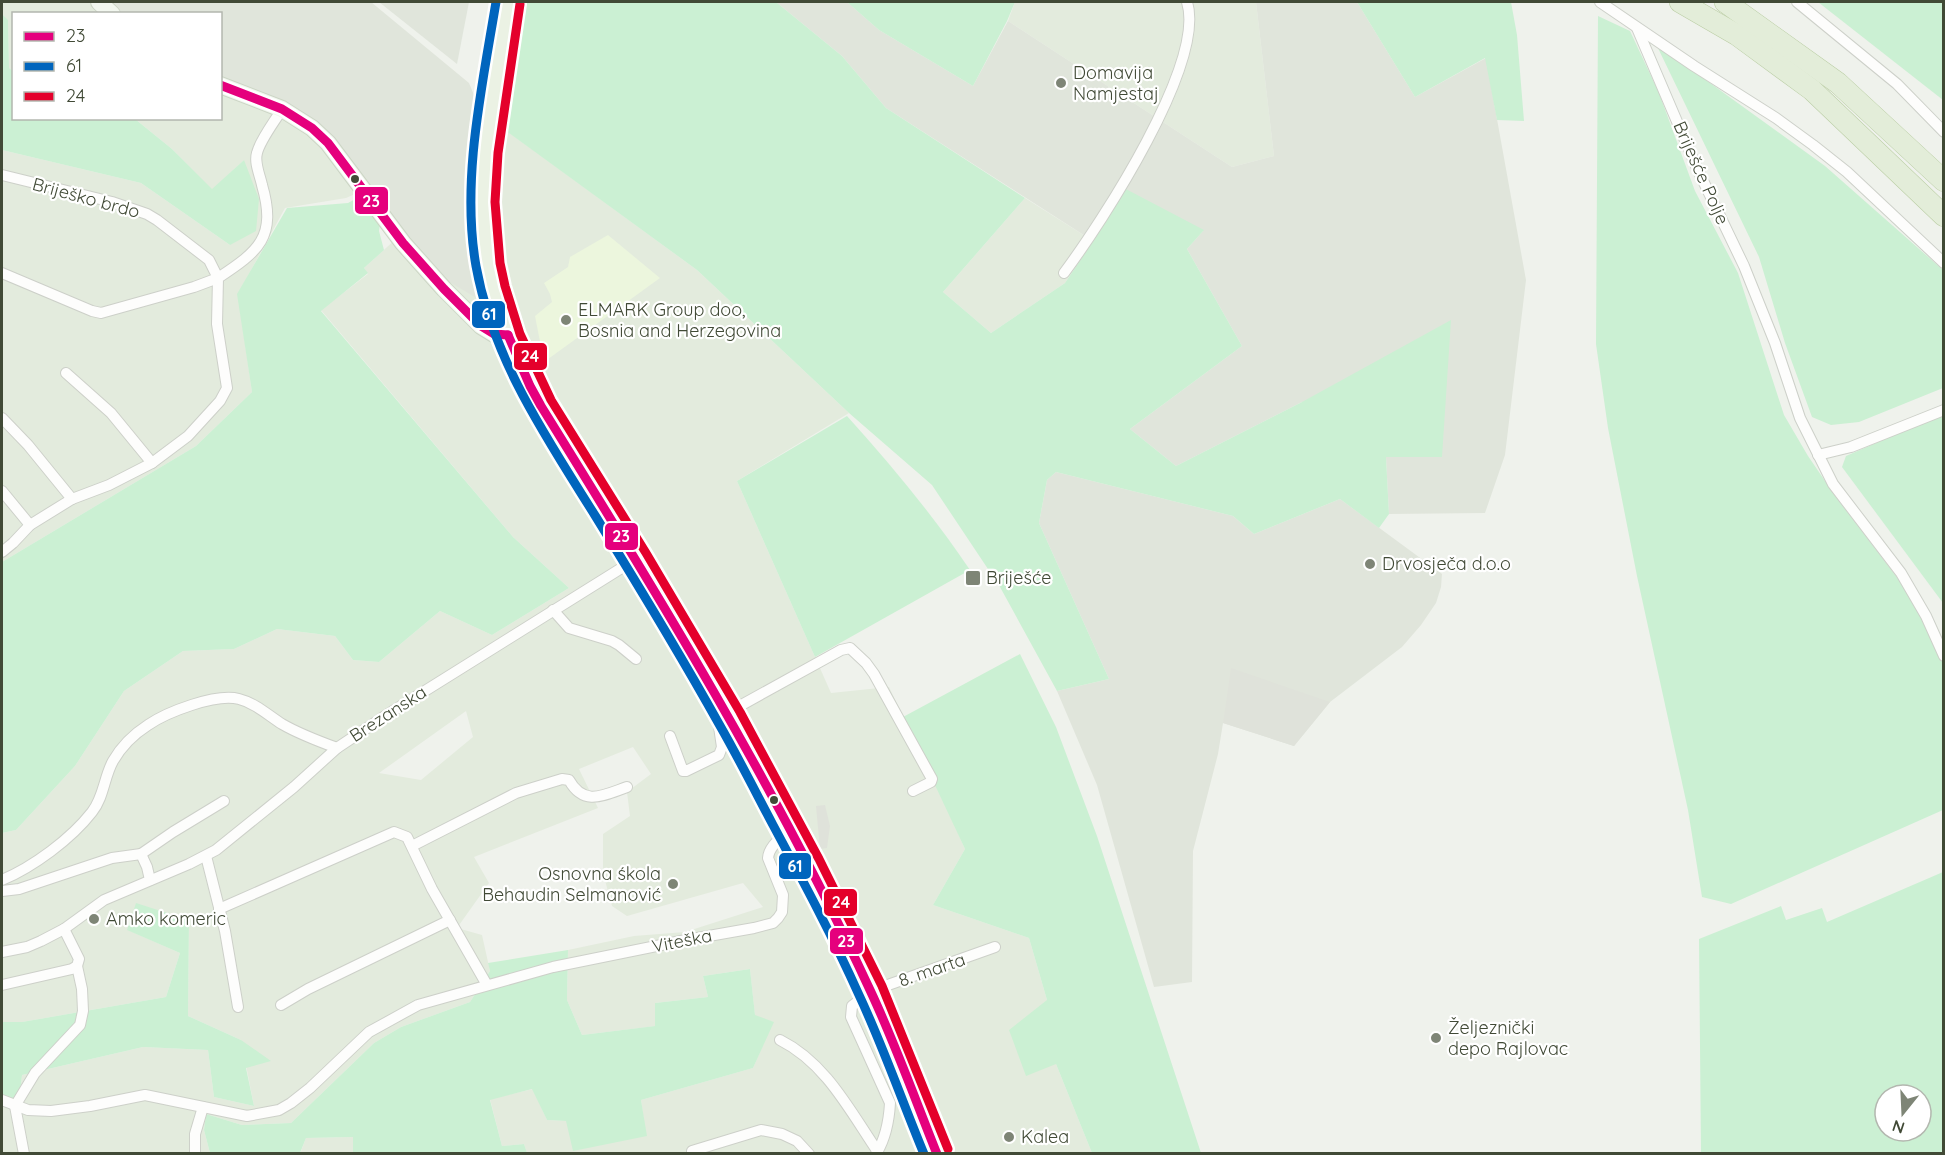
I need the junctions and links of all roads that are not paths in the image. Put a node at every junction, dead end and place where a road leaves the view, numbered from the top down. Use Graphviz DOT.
graph roads {
  1 [pos="508,2"];
  2 [pos="1187,2"];
  3 [pos="1599,2"];
  4 [pos="1680,2"];
  5 [pos="1725,2"];
  6 [pos="1797,2"];
  7 [pos="1637,28"];
  8 [pos="222,86"];
  9 [pos="282,109"];
  10 [pos="1944,132"];
  11 [pos="2,175"];
  12 [pos="1944,181"];
  13 [pos="1944,216"];
  14 [pos="1944,263"];
  15 [pos="2,273"];
  16 [pos="1064,273"];
  17 [pos="218,278"];
  18 [pos="508,335"];
  19 [pos="66,373"];
  20 [pos="1944,410"];
  21 [pos="2,418"];
  22 [pos="1818,455"];
  23 [pos="153,463"];
  24 [pos="2,492"];
  25 [pos="72,499"];
  26 [pos="30,525"];
  27 [pos="2,552"];
  28 [pos="636,559"];
  29 [pos="553,610"];
  30 [pos="1944,656"];
  31 [pos="636,659"];
  32 [pos="714,691"];
  33 [pos="727,713"];
  34 [pos="670,736"];
  35 [pos="337,748"];
  36 [pos="627,787"];
  37 [pos="913,791"];
  38 [pos="224,801"];
  39 [pos="789,830"];
  40 [pos="412,846"];
  41 [pos="141,854"];
  42 [pos="206,856"];
  43 [pos="2,880"];
  44 [pos="150,880"];
  45 [pos="2,891"];
  46 [pos="219,909"];
  47 [pos="450,920"];
  48 [pos="64,929"];
  49 [pos="995,947"];
  50 [pos="2,952"];
  51 [pos="77,966"];
  52 [pos="2,985"];
  53 [pos="487,985"];
  54 [pos="871,991"];
  55 [pos="281,1005"];
  56 [pos="238,1007"];
  57 [pos="780,1040"];
  58 [pos="2,1100"];
  59 [pos="15,1106"];
  60 [pos="202,1107"];
  61 [pos="693,1151"];
  62 [pos="877,1153"];
  63 [pos="24,1154"];
  64 [pos="195,1154"];
  65 [pos="809,1154"];
  66 [pos="937,1154"];
  1 -- 18 [label="main road"];
  2 -- 16 [label="street"];
  3 -- 7 [label="street"];
  4 -- 13 [label="highway"];
  5 -- 12 [label="highway"];
  6 -- 10 [label="street"];
  7 -- 14 [label="street"];
  7 -- 22 [label="street, Briješće Polje"];
  8 -- 9 [label="main road"];
  9 -- 17 [label="street"];
  9 -- 18 [label="main road"];
  11 -- 17 [label="street, Briješko brdo"];
  15 -- 17 [label="street"];
  17 -- 23 [label="street"];
  18 -- 28 [label="main road"];
  19 -- 23 [label="street"];
  20 -- 22 [label="street"];
  21 -- 25 [label="street"];
  22 -- 30 [label="street, Briješće Polje"];
  23 -- 25 [label="street"];
  24 -- 26 [label="street"];
  25 -- 26 [label="street"];
  26 -- 27 [label="street"];
  28 -- 29 [label="street, Brezanska"];
  28 -- 32 [label="main road"];
  29 -- 31 [label="street"];
  29 -- 35 [label="street, Brezanska"];
  32 -- 33 [label="main road"];
  32 -- 34 [label="street"];
  33 -- 37 [label="street"];
  33 -- 39 [label="main road"];
  35 -- 42 [label="street, Brezanska"];
  35 -- 43 [label="street"];
  36 -- 40 [label="street"];
  38 -- 41 [label="street"];
  39 -- 53 [label="street, Viteška"];
  39 -- 54 [label="main road"];
  40 -- 46 [label="street"];
  40 -- 47 [label="street"];
  41 -- 44 [label="street"];
  41 -- 45 [label="street"];
  42 -- 44 [label="street, Brezanska"];
  42 -- 46 [label="street"];
  44 -- 48 [label="street, Brezanska"];
  46 -- 56 [label="street"];
  47 -- 53 [label="street"];
  47 -- 55 [label="street"];
  48 -- 50 [label="street, Brezanska"];
  48 -- 51 [label="street"];
  49 -- 54 [label="street, 8. marta"];
  51 -- 52 [label="street"];
  51 -- 59 [label="street"];
  53 -- 60 [label="street, Viteška"];
  54 -- 62 [label="street, 8. marta"];
  54 -- 66 [label="main road"];
  57 -- 62 [label="street"];
  58 -- 59 [label="street, Viteška"];
  59 -- 60 [label="street, Viteška"];
  59 -- 63 [label="street"];
  60 -- 64 [label="street"];
  61 -- 65 [label="street"];
}
